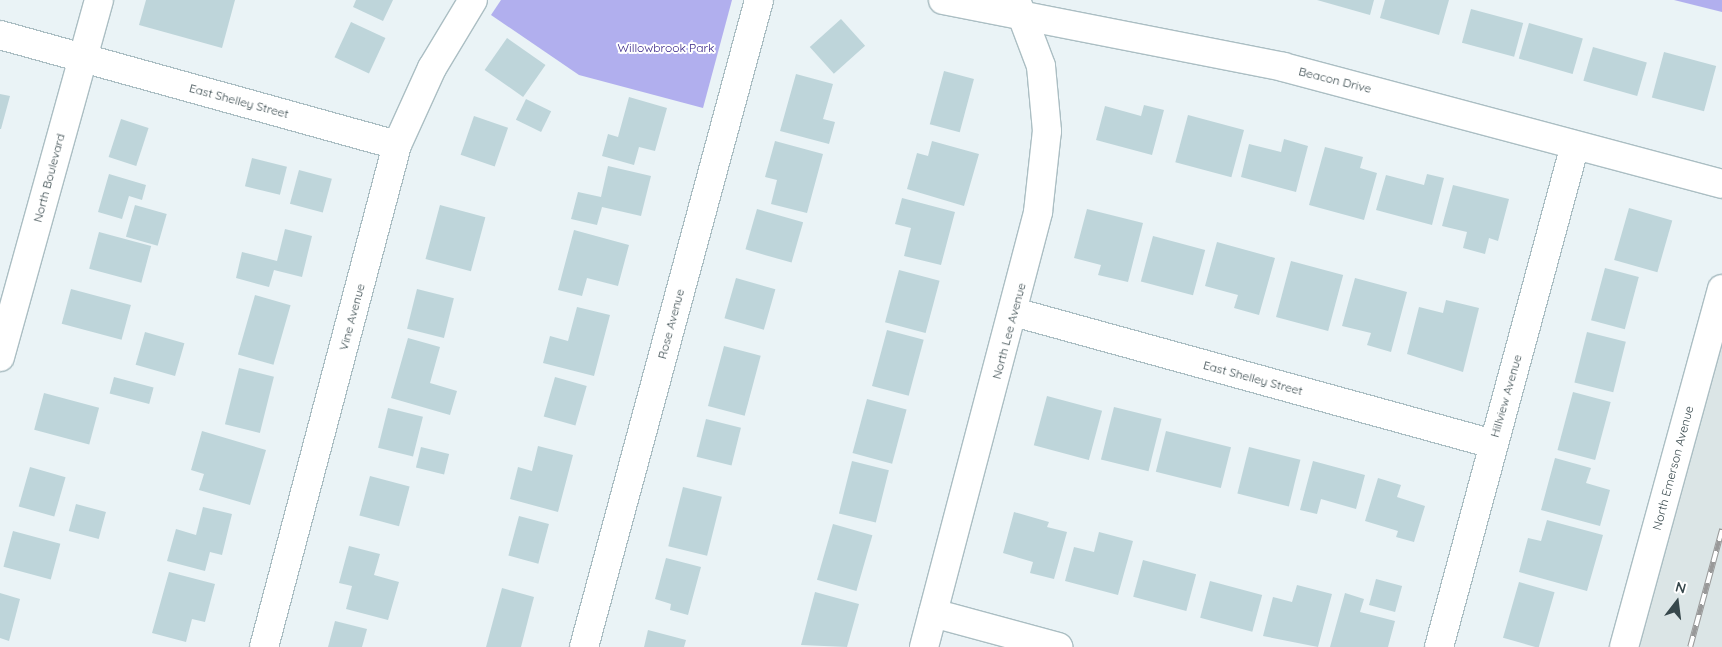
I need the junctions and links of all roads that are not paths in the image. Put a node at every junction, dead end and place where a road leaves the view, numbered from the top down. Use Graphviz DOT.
graph roads {
  1 [pos="100,0"];
  2 [pos="473,0"];
  3 [pos="759,0"];
  4 [pos="943,0"];
  5 [pos="1017,6"];
  6 [pos="0,35"];
  7 [pos="82,57"];
  8 [pos="397,145"];
  9 [pos="1575,145"];
  10 [pos="1722,184"];
  11 [pos="1722,289"];
  12 [pos="1014,312"];
  13 [pos="0,357"];
  14 [pos="1492,444"];
  15 [pos="932,613"];
  16 [pos="264,647"];
  17 [pos="584,647"];
  18 [pos="924,647"];
  19 [pos="1058,647"];
  20 [pos="1439,647"];
  21 [pos="1624,647"];
  1 -- 7 [label="street, North Boulevard"];
  2 -- 8 [label="street, Vine Avenue"];
  3 -- 17 [label="street, Rose Avenue"];
  4 -- 5 [label="street, Beacon Drive"];
  5 -- 9 [label="street, Beacon Drive"];
  5 -- 12 [label="street, North Lee Avenue"];
  6 -- 7 [label="street, East Shelley Street"];
  7 -- 8 [label="street, East Shelley Street"];
  7 -- 13 [label="street, North Boulevard"];
  8 -- 16 [label="street, Vine Avenue"];
  9 -- 10 [label="street, Beacon Drive"];
  9 -- 14 [label="street, Hillview Avenue"];
  11 -- 21 [label="street, North Emerson Avenue"];
  12 -- 14 [label="street, East Shelley Street"];
  12 -- 15 [label="street, North Lee Avenue"];
  14 -- 20 [label="street, Hillview Avenue"];
  15 -- 18 [label="street, North Lee Avenue"];
  15 -- 19 [label="street"];
}
